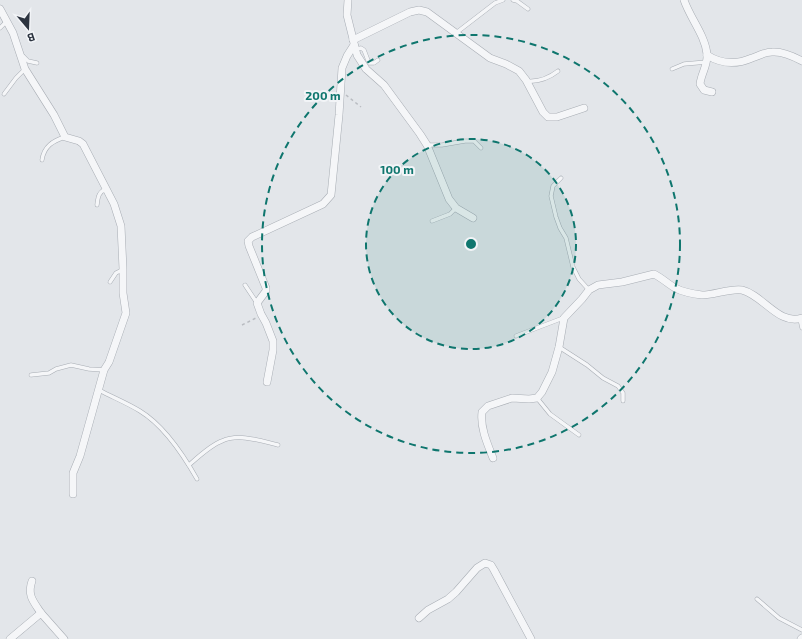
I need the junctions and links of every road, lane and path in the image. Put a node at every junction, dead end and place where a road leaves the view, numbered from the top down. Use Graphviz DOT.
graph roads {
  1 [pos="348,0"];
  2 [pos="503,0"];
  3 [pos="513,0"];
  4 [pos="684,0"];
  5 [pos="494,1"];
  6 [pos="0,9"];
  7 [pos="528,9"];
  8 [pos="7,21"];
  9 [pos="0,28"];
  10 [pos="456,34"];
  11 [pos="354,45"];
  12 [pos="19,52"];
  13 [pos="707,58"];
  14 [pos="378,60"];
  15 [pos="802,61"];
  16 [pos="37,63"];
  17 [pos="25,69"];
  18 [pos="672,69"];
  19 [pos="558,71"];
  20 [pos="526,80"];
  21 [pos="340,90"];
  22 [pos="712,92"];
  23 [pos="4,94"];
  24 [pos="361,107"];
  25 [pos="584,108"];
  26 [pos="65,137"];
  27 [pos="427,145"];
  28 [pos="481,148"];
  29 [pos="42,160"];
  30 [pos="561,178"];
  31 [pos="106,189"];
  32 [pos="98,205"];
  33 [pos="456,208"];
  34 [pos="473,218"];
  35 [pos="432,221"];
  36 [pos="123,269"];
  37 [pos="110,282"];
  38 [pos="245,285"];
  39 [pos="589,290"];
  40 [pos="257,302"];
  41 [pos="260,314"];
  42 [pos="564,318"];
  43 [pos="801,318"];
  44 [pos="242,326"];
  45 [pos="802,328"];
  46 [pos="516,336"];
  47 [pos="559,347"];
  48 [pos="104,370"];
  49 [pos="31,375"];
  50 [pos="267,382"];
  51 [pos="99,390"];
  52 [pos="537,398"];
  53 [pos="623,401"];
  54 [pos="579,435"];
  55 [pos="278,445"];
  56 [pos="493,458"];
  57 [pos="189,465"];
  58 [pos="197,479"];
  59 [pos="74,494"];
  60 [pos="32,581"];
  61 [pos="757,599"];
  62 [pos="41,613"];
  63 [pos="419,618"];
  64 [pos="802,630"];
  65 [pos="529,638"];
  66 [pos="10,639"];
  67 [pos="64,639"];
  1 -- 11 [label="street"];
  2 -- 5 [label="lane"];
  3 -- 7 [label="lane"];
  4 -- 13 [label="street"];
  5 -- 10 [label="lane"];
  6 -- 8 [label="street"];
  8 -- 9 [label="lane"];
  8 -- 12 [label="street"];
  10 -- 11 [label="street"];
  10 -- 20 [label="street"];
  11 -- 14 [label="lane"];
  11 -- 21 [label="street"];
  11 -- 27 [label="street"];
  12 -- 16 [label="lane"];
  12 -- 17 [label="street"];
  13 -- 15 [label="street"];
  13 -- 18 [label="lane"];
  13 -- 22 [label="street"];
  17 -- 23 [label="lane"];
  17 -- 26 [label="street"];
  19 -- 20 [label="lane"];
  20 -- 25 [label="street"];
  21 -- 24 [label="path"];
  21 -- 40 [label="street"];
  26 -- 29 [label="lane"];
  26 -- 31 [label="street"];
  27 -- 28 [label="lane"];
  27 -- 33 [label="street"];
  30 -- 39 [label="lane"];
  31 -- 32 [label="lane"];
  31 -- 36 [label="street"];
  33 -- 34 [label="street"];
  33 -- 35 [label="lane"];
  36 -- 37 [label="lane"];
  36 -- 48 [label="street"];
  38 -- 40 [label="lane"];
  39 -- 42 [label="street"];
  39 -- 43 [label="street"];
  40 -- 41 [label="street"];
  41 -- 44 [label="path"];
  41 -- 50 [label="street"];
  42 -- 46 [label="lane"];
  42 -- 47 [label="street"];
  43 -- 45 [label="lane"];
  47 -- 52 [label="street"];
  47 -- 53 [label="lane"];
  48 -- 49 [label="lane"];
  48 -- 51 [label="street"];
  51 -- 57 [label="lane"];
  51 -- 59 [label="street"];
  52 -- 54 [label="lane"];
  52 -- 56 [label="street"];
  55 -- 57 [label="lane"];
  57 -- 58 [label="lane"];
  60 -- 62 [label="street"];
  61 -- 64 [label="lane"];
  62 -- 66 [label="street"];
  62 -- 67 [label="street"];
  63 -- 65 [label="street"];
}
